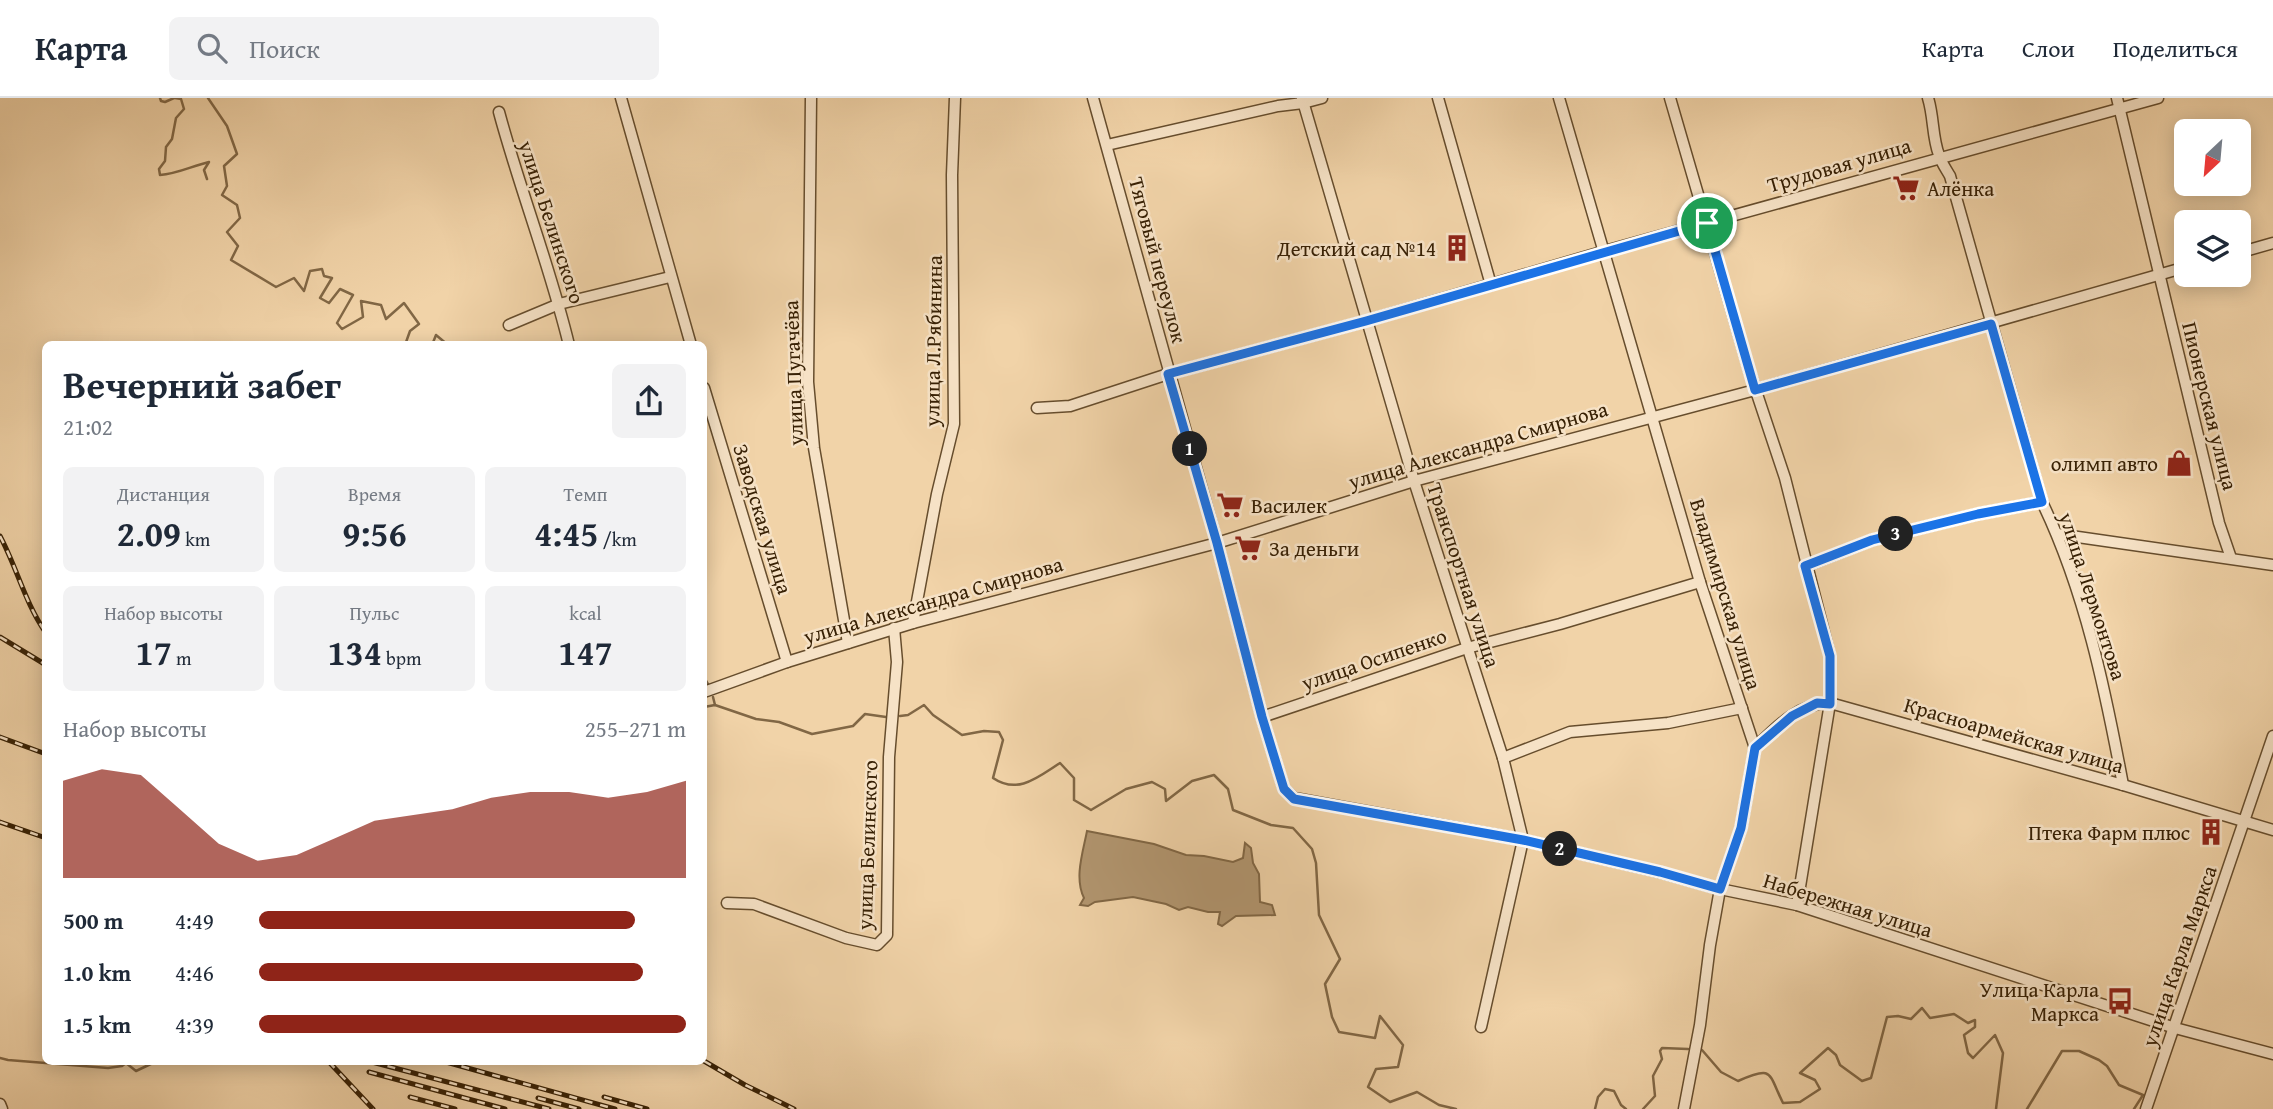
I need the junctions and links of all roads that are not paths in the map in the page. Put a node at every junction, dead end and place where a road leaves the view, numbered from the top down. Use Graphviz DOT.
graph roads {
  1 [pos="621,98"];
  2 [pos="811,98"];
  3 [pos="955,98"];
  4 [pos="1093,98"];
  5 [pos="1322,98"];
  6 [pos="1438,98"];
  7 [pos="1559,98"];
  8 [pos="1670,98"];
  9 [pos="1928,98"];
  10 [pos="2158,98"];
  11 [pos="1303,101"];
  12 [pos="2118,103"];
  13 [pos="499,112"];
  14 [pos="1107,145"];
  15 [pos="1939,157"];
  16 [pos="1707,223"];
  17 [pos="2273,243"];
  18 [pos="2251,249"];
  19 [pos="1605,251"];
  20 [pos="2174,270"];
  21 [pos="2158,275"];
  22 [pos="670,277"];
  23 [pos="1491,285"];
  24 [pos="559,304"];
  25 [pos="1366,321"];
  26 [pos="1991,324"];
  27 [pos="509,325"];
  28 [pos="568,341"];
  29 [pos="690,341"];
  30 [pos="1168,374"];
  31 [pos="1755,390"];
  32 [pos="707,397"];
  33 [pos="1037,408"];
  34 [pos="1653,416"];
  35 [pos="1414,481"];
  36 [pos="2042,502"];
  37 [pos="2057,534"];
  38 [pos="1217,543"];
  39 [pos="2231,558"];
  40 [pos="2273,565"];
  41 [pos="1805,566"];
  42 [pos="1700,582"];
  43 [pos="913,623"];
  44 [pos="894,628"];
  45 [pos="848,643"];
  46 [pos="1467,648"];
  47 [pos="787,662"];
  48 [pos="707,691"];
  49 [pos="1830,704"];
  50 [pos="1742,708"];
  51 [pos="1262,717"];
  52 [pos="2273,736"];
  53 [pos="1755,748"];
  54 [pos="1503,758"];
  55 [pos="2123,785"];
  56 [pos="1284,789"];
  57 [pos="2245,823"];
  58 [pos="2273,830"];
  59 [pos="1523,840"];
  60 [pos="1720,889"];
  61 [pos="727,903"];
  62 [pos="1797,905"];
  63 [pos="1481,1027"];
  64 [pos="2175,1028"];
  65 [pos="2273,1055"];
  66 [pos="0,1104"];
  67 [pos="2,1109"];
  68 [pos="1684,1109"];
  69 [pos="2146,1109"];
  1 -- 22 [label="street"];
  2 -- 45 [label="street, улица Пугачёва"];
  3 -- 43 [label="street, улица Л.Рябинина"];
  4 -- 14 [label="street, Тяговый переулок"];
  5 -- 11 [label="street"];
  6 -- 23 [label="street"];
  7 -- 19 [label="street, Владимирская улица"];
  8 -- 16 [label="street"];
  9 -- 15 [label="street, улица Лермонтова"];
  10 -- 12 [label="street, Трудовая улица"];
  11 -- 14 [label="street"];
  11 -- 25 [label="street, Транспортная улица"];
  12 -- 15 [label="street, Трудовая улица"];
  12 -- 21 [label="street, Пионерская улица"];
  13 -- 24 [label="street, улица Белинского"];
  14 -- 30 [label="street, Тяговый переулок"];
  15 -- 16 [label="street, Трудовая улица"];
  15 -- 26 [label="street, улица Лермонтова"];
  16 -- 19 [label="street, Трудовая улица"];
  16 -- 31 [label="street"];
  17 -- 18 [label="street"];
  19 -- 23 [label="street, Трудовая улица"];
  19 -- 34 [label="street, Владимирская улица"];
  20 -- 21 [label="street, улица Александра Смирнова"];
  21 -- 26 [label="street, улица Александра Смирнова"];
  21 -- 39 [label="street, Пионерская улица"];
  22 -- 24 [label="street"];
  22 -- 29 [label="street"];
  23 -- 25 [label="street, Трудовая улица"];
  24 -- 27 [label="street"];
  24 -- 28 [label="street, улица Белинского"];
  25 -- 30 [label="street, Трудовая улица"];
  25 -- 35 [label="street, Транспортная улица"];
  26 -- 31 [label="street, улица Александра Смирнова"];
  26 -- 36 [label="street, улица Лермонтова"];
  30 -- 33 [label="street, Трудовая улица"];
  30 -- 38 [label="street, Тяговый переулок"];
  31 -- 34 [label="street, улица Александра Смирнова"];
  31 -- 41 [label="street"];
  32 -- 47 [label="street, Заводская улица"];
  34 -- 35 [label="street, улица Александра Смирнова"];
  34 -- 42 [label="street, Владимирская улица"];
  35 -- 38 [label="street, улица Александра Смирнова"];
  35 -- 46 [label="street, Транспортная улица"];
  36 -- 37 [label="street, улица Лермонтова"];
  36 -- 41 [label="street"];
  37 -- 39 [label="street"];
  37 -- 55 [label="street, улица Лермонтова"];
  38 -- 43 [label="street, улица Александра Смирнова"];
  38 -- 51 [label="street, Тяговый переулок"];
  39 -- 40 [label="street"];
  41 -- 49 [label="street"];
  42 -- 46 [label="street, улица Осипенко"];
  42 -- 50 [label="street, Владимирская улица"];
  43 -- 44 [label="street, улица Александра Смирнова"];
  44 -- 45 [label="street, улица Александра Смирнова"];
  44 -- 61 [label="street, улица Белинского"];
  45 -- 47 [label="street, улица Александра Смирнова"];
  46 -- 51 [label="street, улица Осипенко"];
  46 -- 54 [label="street, Транспортная улица"];
  47 -- 48 [label="street, улица Александра Смирнова"];
  49 -- 53 [label="street"];
  49 -- 55 [label="street, Красноармейская улица"];
  49 -- 62 [label="street"];
  50 -- 53 [label="street, Владимирская улица"];
  50 -- 54 [label="street"];
  51 -- 56 [label="street, Тяговый переулок"];
  52 -- 57 [label="street, улица Карла Маркса"];
  53 -- 60 [label="street, Владимирская улица"];
  54 -- 59 [label="street, Транспортная улица"];
  55 -- 57 [label="street, Красноармейская улица"];
  56 -- 59 [label="street, Набережная улица"];
  57 -- 58 [label="street, Красноармейская улица"];
  57 -- 64 [label="street, улица Карла Маркса"];
  59 -- 60 [label="street, Набережная улица"];
  59 -- 63 [label="street, Транспортная улица"];
  60 -- 62 [label="street, Набережная улица"];
  60 -- 68 [label="street, Владимирская улица"];
  62 -- 64 [label="street, Набережная улица"];
  64 -- 65 [label="street, Набережная улица"];
  64 -- 69 [label="street, улица Карла Маркса"];
  66 -- 67 [label="street"];
}
